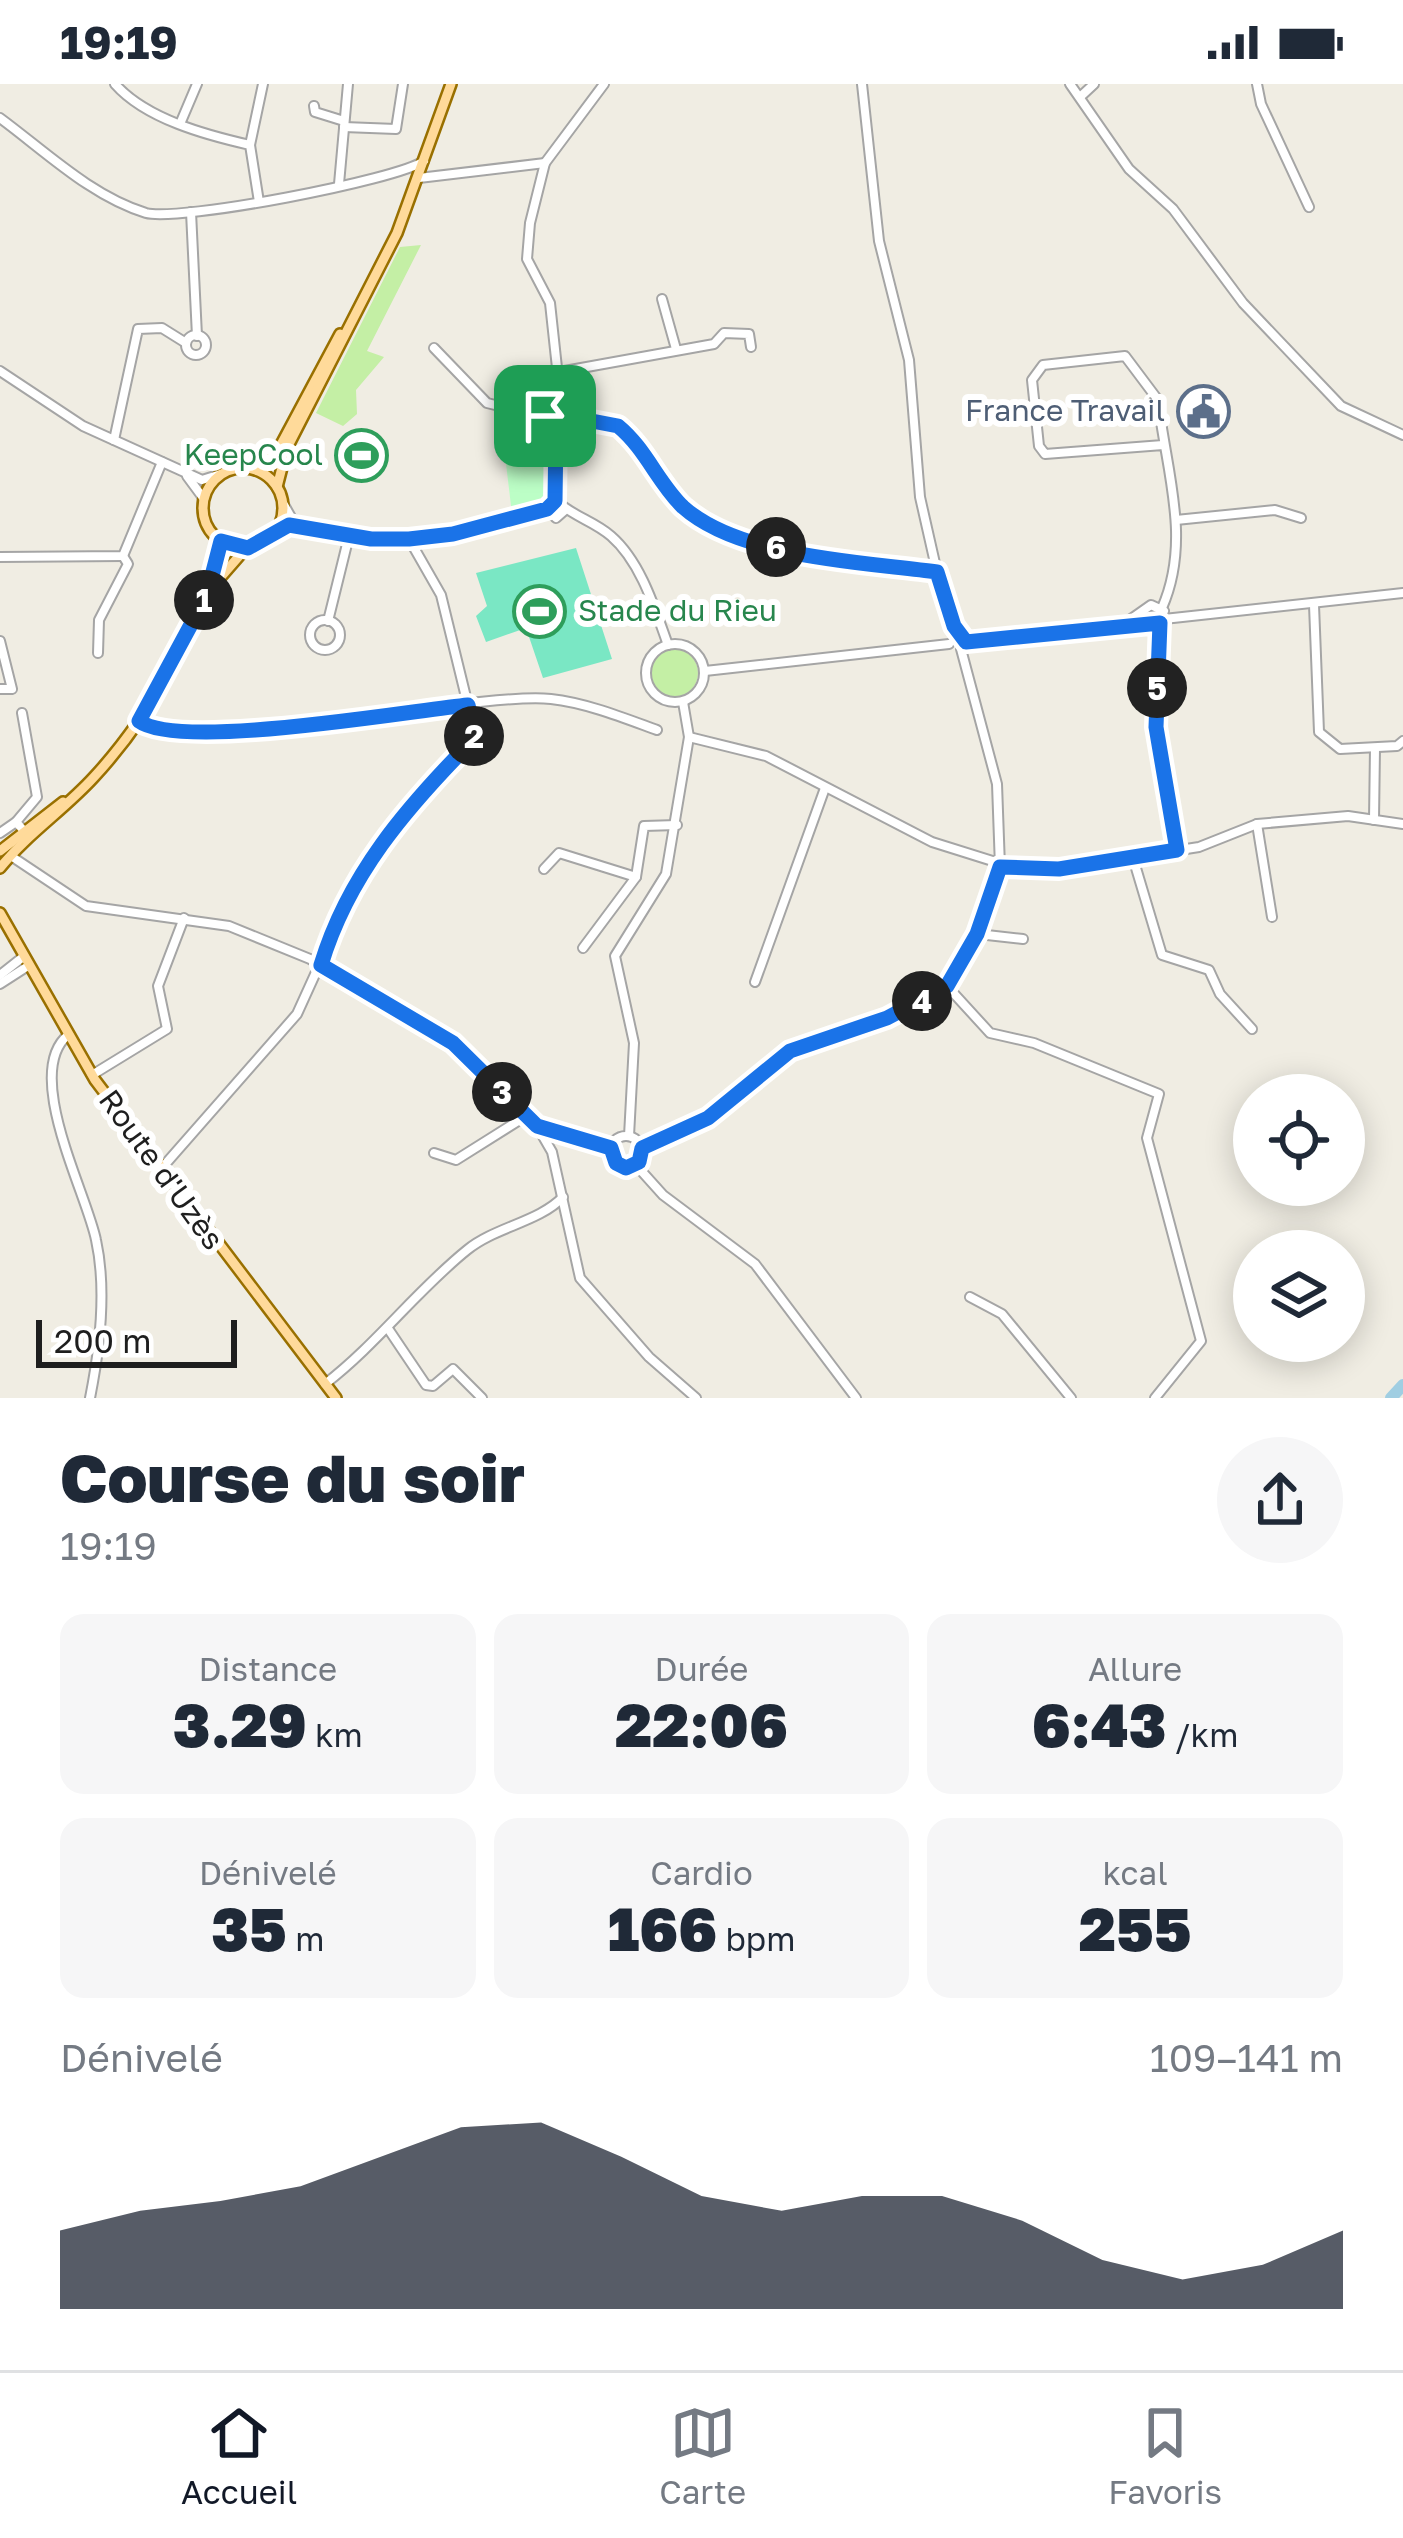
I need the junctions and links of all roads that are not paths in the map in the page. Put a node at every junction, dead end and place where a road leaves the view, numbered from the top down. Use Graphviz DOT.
graph roads {
  1 [pos="115,84"];
  2 [pos="197,84"];
  3 [pos="263,84"];
  4 [pos="349,84"];
  5 [pos="404,84"];
  6 [pos="451,84"];
  7 [pos="604,84"];
  8 [pos="862,84"];
  9 [pos="1070,84"];
  10 [pos="1094,84"];
  11 [pos="1257,84"];
  12 [pos="1080,97"];
  13 [pos="314,106"];
  14 [pos="0,118"];
  15 [pos="181,124"];
  16 [pos="344,124"];
  17 [pos="250,145"];
  18 [pos="426,158"];
  19 [pos="545,163"];
  20 [pos="448,171"];
  21 [pos="384,174"];
  22 [pos="417,182"];
  23 [pos="338,184"];
  24 [pos="259,202"];
  25 [pos="1309,207"];
  26 [pos="191,211"];
  27 [pos="365,293"];
  28 [pos="662,299"];
  29 [pos="197,336"];
  30 [pos="186,343"];
  31 [pos="751,347"];
  32 [pos="434,348"];
  33 [pos="676,349"];
  34 [pos="0,370"];
  35 [pos="559,372"];
  36 [pos="561,404"];
  37 [pos="545,416"];
  38 [pos="571,417"];
  39 [pos="556,430"];
  40 [pos="1403,435"];
  41 [pos="113,440"];
  42 [pos="1163,445"];
  43 [pos="162,462"];
  44 [pos="176,468"];
  45 [pos="256,470"];
  46 [pos="221,474"];
  47 [pos="278,488"];
  48 [pos="204,499"];
  49 [pos="555,501"];
  50 [pos="283,503"];
  51 [pos="547,509"];
  52 [pos="564,511"];
  53 [pos="1301,518"];
  54 [pos="1176,520"];
  55 [pos="316,529"];
  56 [pos="275,531"];
  57 [pos="349,536"];
  58 [pos="409,539"];
  59 [pos="221,541"];
  60 [pos="248,548"];
  61 [pos="123,556"];
  62 [pos="0,557"];
  63 [pos="937,572"];
  64 [pos="1403,593"];
  65 [pos="207,595"];
  66 [pos="1314,605"];
  67 [pos="1161,613"];
  68 [pos="1147,617"];
  69 [pos="328,621"];
  70 [pos="956,633"];
  71 [pos="0,641"];
  72 [pos="949,644"];
  73 [pos="668,645"];
  74 [pos="964,646"];
  75 [pos="98,653"];
  76 [pos="705,671"];
  77 [pos="0,689"];
  78 [pos="683,702"];
  79 [pos="468,705"];
  80 [pos="22,713"];
  81 [pos="139,721"];
  82 [pos="657,730"];
  83 [pos="689,737"];
  84 [pos="1403,741"];
  85 [pos="1376,748"];
  86 [pos="825,788"];
  87 [pos="1374,820"];
  88 [pos="16,822"];
  89 [pos="1257,824"];
  90 [pos="1403,824"];
  91 [pos="677,825"];
  92 [pos="0,832"];
  93 [pos="27,837"];
  94 [pos="1177,850"];
  95 [pos="6,853"];
  96 [pos="1133,858"];
  97 [pos="33,867"];
  98 [pos="1000,867"];
  99 [pos="0,868"];
  100 [pos="544,869"];
  101 [pos="636,878"];
  102 [pos="0,913"];
  103 [pos="1272,917"];
  104 [pos="184,918"];
  105 [pos="3,927"];
  106 [pos="977,934"];
  107 [pos="1023,939"];
  108 [pos="583,948"];
  109 [pos="26,962"];
  110 [pos="321,965"];
  111 [pos="0,974"];
  112 [pos="755,982"];
  113 [pos="0,984"];
  114 [pos="947,986"];
  115 [pos="1252,1029"];
  116 [pos="68,1035"];
  117 [pos="92,1075"];
  118 [pos="526,1116"];
  119 [pos="537,1126"];
  120 [pos="629,1136"];
  121 [pos="611,1148"];
  122 [pos="642,1148"];
  123 [pos="434,1154"];
  124 [pos="636,1165"];
  125 [pos="160,1170"];
  126 [pos="563,1197"];
  127 [pos="970,1297"];
  128 [pos="389,1330"];
  129 [pos="324,1385"];
  130 [pos="854,1395"];
  131 [pos="90,1398"];
  132 [pos="336,1398"];
  133 [pos="482,1398"];
  134 [pos="696,1398"];
  135 [pos="842,1398"];
  136 [pos="1071,1398"];
  137 [pos="1155,1398"];
  1 -- 15 [label="street"];
  2 -- 15 [label="street"];
  3 -- 17 [label="street"];
  4 -- 16 [label="street"];
  5 -- 16 [label="street"];
  6 -- 18 [label="main road"];
  7 -- 19 [label="street"];
  8 -- 63 [label="street"];
  9 -- 12 [label="street"];
  10 -- 12 [label="street"];
  11 -- 25 [label="street"];
  12 -- 40 [label="street"];
  13 -- 16 [label="street"];
  14 -- 26 [label="street"];
  15 -- 17 [label="street"];
  16 -- 23 [label="street"];
  17 -- 24 [label="street"];
  18 -- 20 [label="street"];
  18 -- 21 [label="street"];
  18 -- 22 [label="main road"];
  19 -- 20 [label="street"];
  19 -- 35 [label="street"];
  20 -- 22 [label="street"];
  21 -- 22 [label="street"];
  21 -- 23 [label="street"];
  22 -- 27 [label="main road"];
  23 -- 24 [label="street"];
  24 -- 26 [label="street"];
  26 -- 29 [label="street"];
  27 -- 45 [label="main road"];
  27 -- 47 [label="main road"];
  28 -- 33 [label="street"];
  29 -- 30 [label="street"];
  29 -- 30 [label="street"];
  30 -- 41 [label="street"];
  31 -- 33 [label="street"];
  32 -- 37 [label="street"];
  33 -- 35 [label="street"];
  34 -- 41 [label="street"];
  35 -- 36 [label="street"];
  36 -- 37 [label="street"];
  36 -- 38 [label="street"];
  37 -- 39 [label="street"];
  38 -- 39 [label="street"];
  38 -- 63 [label="street"];
  39 -- 49 [label="street"];
  41 -- 43 [label="street"];
  42 -- 42 [label="street"];
  42 -- 54 [label="street"];
  43 -- 44 [label="street"];
  43 -- 61 [label="street"];
  44 -- 46 [label="street"];
  44 -- 48 [label="street"];
  45 -- 46 [label="main road"];
  45 -- 47 [label="main road"];
  46 -- 48 [label="main road"];
  47 -- 50 [label="main road"];
  48 -- 59 [label="main road"];
  49 -- 51 [label="street"];
  49 -- 52 [label="street"];
  50 -- 55 [label="street"];
  50 -- 56 [label="main road"];
  51 -- 52 [label="street"];
  51 -- 58 [label="street"];
  52 -- 73 [label="street"];
  53 -- 54 [label="street"];
  54 -- 67 [label="street"];
  55 -- 56 [label="street"];
  55 -- 57 [label="street"];
  56 -- 60 [label="main road"];
  57 -- 58 [label="street"];
  57 -- 69 [label="street"];
  58 -- 79 [label="street"];
  59 -- 60 [label="main road"];
  59 -- 65 [label="main road"];
  60 -- 65 [label="main road"];
  61 -- 62 [label="street"];
  61 -- 75 [label="street"];
  63 -- 70 [label="street"];
  64 -- 66 [label="street"];
  65 -- 81 [label="main road"];
  66 -- 67 [label="street"];
  66 -- 85 [label="street"];
  67 -- 68 [label="street"];
  67 -- 68 [label="street"];
  67 -- 94 [label="street"];
  68 -- 74 [label="street"];
  70 -- 72 [label="street"];
  70 -- 74 [label="street"];
  71 -- 77 [label="street"];
  72 -- 74 [label="street"];
  72 -- 76 [label="street"];
  73 -- 76 [label="street"];
  73 -- 78 [label="street"];
  74 -- 98 [label="street"];
  76 -- 78 [label="street"];
  78 -- 83 [label="street"];
  79 -- 81 [label="street"];
  79 -- 82 [label="street"];
  79 -- 110 [label="street"];
  80 -- 88 [label="street"];
  81 -- 93 [label="main road"];
  83 -- 86 [label="street"];
  83 -- 91 [label="street"];
  84 -- 85 [label="street"];
  85 -- 87 [label="street"];
  86 -- 98 [label="street"];
  86 -- 112 [label="street"];
  87 -- 89 [label="street"];
  87 -- 90 [label="street"];
  88 -- 92 [label="street"];
  88 -- 93 [label="street"];
  89 -- 94 [label="street"];
  89 -- 103 [label="street"];
  91 -- 101 [label="street"];
  91 -- 120 [label="street"];
  93 -- 95 [label="main road"];
  93 -- 97 [label="street"];
  94 -- 96 [label="street"];
  95 -- 97 [label="street"];
  95 -- 99 [label="main road"];
  96 -- 98 [label="street"];
  96 -- 115 [label="street"];
  97 -- 104 [label="street"];
  98 -- 106 [label="street"];
  100 -- 101 [label="street"];
  101 -- 108 [label="street"];
  102 -- 105 [label="main road, Route d'Uzès"];
  104 -- 110 [label="street"];
  104 -- 117 [label="street"];
  105 -- 109 [label="main road, Route d'Uzès"];
  106 -- 107 [label="street"];
  106 -- 114 [label="street"];
  109 -- 111 [label="street"];
  109 -- 113 [label="street"];
  109 -- 116 [label="main road, Route d'Uzès"];
  110 -- 118 [label="street"];
  110 -- 125 [label="street"];
  114 -- 122 [label="street"];
  114 -- 137 [label="street"];
  116 -- 117 [label="main road, Route d'Uzès"];
  116 -- 131 [label="street"];
  117 -- 125 [label="main road, Route d'Uzès"];
  118 -- 119 [label="street"];
  118 -- 123 [label="street"];
  119 -- 121 [label="street"];
  119 -- 126 [label="street"];
  120 -- 121 [label="street"];
  120 -- 122 [label="street"];
  121 -- 124 [label="street"];
  122 -- 124 [label="street"];
  124 -- 130 [label="street"];
  125 -- 129 [label="main road, Route d'Uzès"];
  126 -- 128 [label="street"];
  126 -- 134 [label="street"];
  127 -- 136 [label="street"];
  128 -- 129 [label="street"];
  128 -- 133 [label="street"];
  129 -- 132 [label="main road, Route d'Uzès"];
  130 -- 135 [label="street"];
}
